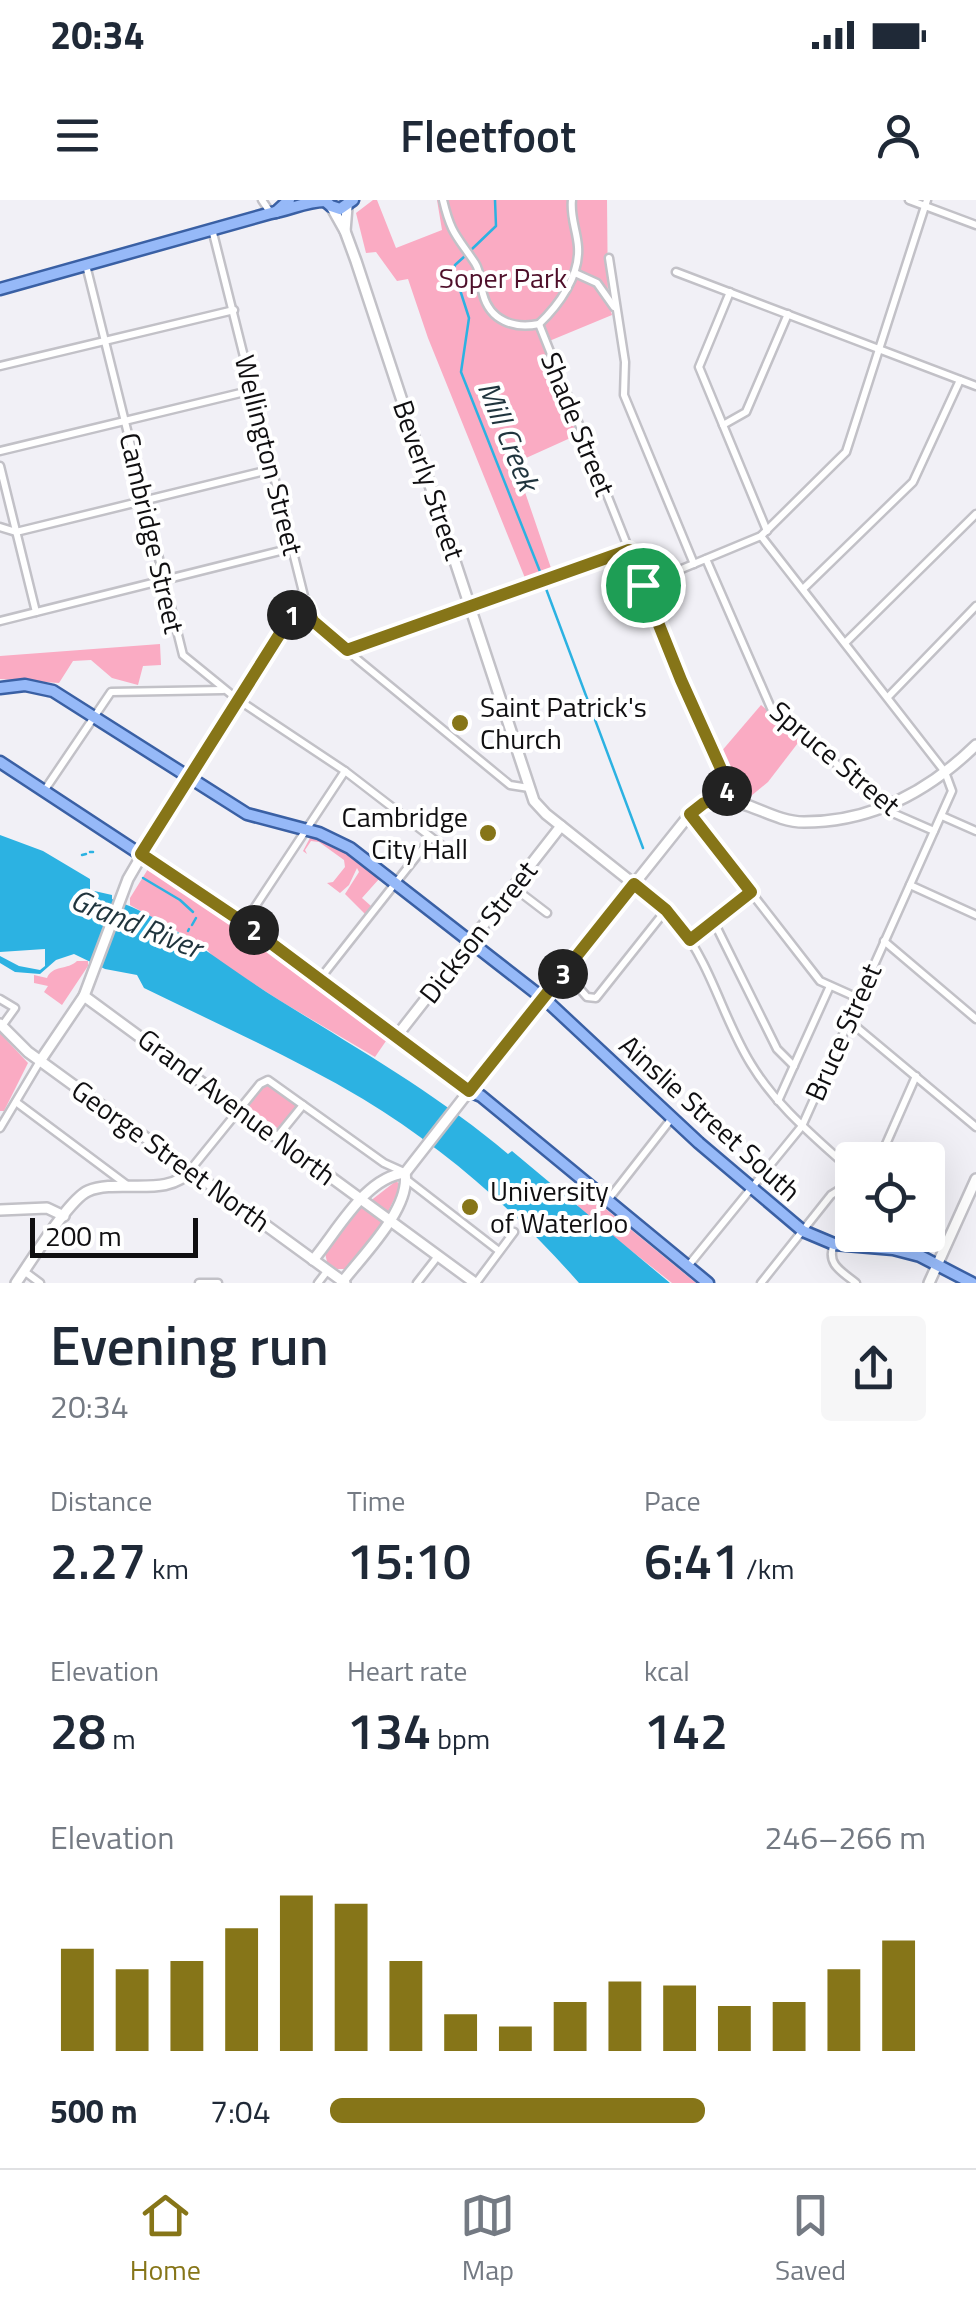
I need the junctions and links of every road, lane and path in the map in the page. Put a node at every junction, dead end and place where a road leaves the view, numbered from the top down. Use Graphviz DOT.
graph roads {
  1 [pos="262,200"];
  2 [pos="289,200"];
  3 [pos="444,200"];
  4 [pos="572,200"];
  5 [pos="909,200"];
  6 [pos="353,202"];
  7 [pos="327,203"];
  8 [pos="926,203"];
  9 [pos="274,212"];
  10 [pos="976,226"];
  11 [pos="212,229"];
  12 [pos="345,231"];
  13 [pos="609,258"];
  14 [pos="86,265"];
  15 [pos="575,272"];
  16 [pos="676,272"];
  17 [pos="0,289"];
  18 [pos="730,292"];
  19 [pos="615,308"];
  20 [pos="234,310"];
  21 [pos="788,314"];
  22 [pos="539,324"];
  23 [pos="106,341"];
  24 [pos="879,349"];
  25 [pos="0,366"];
  26 [pos="960,380"];
  27 [pos="976,386"];
  28 [pos="253,390"];
  29 [pos="125,420"];
  30 [pos="723,425"];
  31 [pos="0,451"];
  32 [pos="0,466"];
  33 [pos="273,469"];
  34 [pos="144,500"];
  35 [pos="976,514"];
  36 [pos="0,527"];
  37 [pos="16,532"];
  38 [pos="764,533"];
  39 [pos="292,548"];
  40 [pos="629,550"];
  41 [pos="706,559"];
  42 [pos="694,564"];
  43 [pos="163,581"];
  44 [pos="643,585"];
  45 [pos="803,589"];
  46 [pos="472,604"];
  47 [pos="306,605"];
  48 [pos="976,606"];
  49 [pos="36,612"];
  50 [pos="0,620"];
  51 [pos="845,643"];
  52 [pos="347,650"];
  53 [pos="0,688"];
  54 [pos="224,690"];
  55 [pos="888,696"];
  56 [pos="237,699"];
  57 [pos="94,715"];
  58 [pos="976,745"];
  59 [pos="0,762"];
  60 [pos="345,771"];
  61 [pos="945,772"];
  62 [pos="188,776"];
  63 [pos="529,788"];
  64 [pos="44,791"];
  65 [pos="727,798"];
  66 [pos="887,807"];
  67 [pos="690,814"];
  68 [pos="942,816"];
  69 [pos="561,826"];
  70 [pos="307,830"];
  71 [pos="934,831"];
  72 [pos="976,831"];
  73 [pos="431,838"];
  74 [pos="449,851"];
  75 [pos="141,854"];
  76 [pos="395,884"];
  77 [pos="634,884"];
  78 [pos="910,885"];
  79 [pos="513,887"];
  80 [pos="751,892"];
  81 [pos="666,910"];
  82 [pos="547,914"];
  83 [pos="976,914"];
  84 [pos="714,922"];
  85 [pos="244,923"];
  86 [pos="690,940"];
  87 [pos="884,941"];
  88 [pos="470,942"];
  89 [pos="565,972"];
  90 [pos="320,980"];
  91 [pos="830,986"];
  92 [pos="84,996"];
  93 [pos="542,998"];
  94 [pos="858,998"];
  95 [pos="0,999"];
  96 [pos="976,1019"];
  97 [pos="848,1020"];
  98 [pos="1,1026"];
  99 [pos="396,1037"];
  100 [pos="40,1061"];
  101 [pos="794,1066"];
  102 [pos="916,1076"];
  103 [pos="469,1091"];
  104 [pos="778,1101"];
  105 [pos="16,1102"];
  106 [pos="303,1105"];
  107 [pos="240,1109"];
  108 [pos="672,1118"];
  109 [pos="1,1123"];
  110 [pos="802,1126"];
  111 [pos="976,1127"];
  112 [pos="278,1138"];
  113 [pos="887,1142"];
  114 [pos="835,1156"];
  115 [pos="191,1170"];
  116 [pos="406,1176"];
  117 [pos="976,1179"];
  118 [pos="128,1186"];
  119 [pos="752,1190"];
  120 [pos="835,1193"];
  121 [pos="362,1200"];
  122 [pos="606,1202"];
  123 [pos="0,1210"];
  124 [pos="64,1216"];
  125 [pos="390,1220"];
  126 [pos="803,1231"];
  127 [pos="514,1232"];
  128 [pos="834,1244"];
  129 [pos="499,1252"];
  130 [pos="438,1256"];
  131 [pos="313,1260"];
  132 [pos="938,1263"];
  133 [pos="688,1267"];
  134 [pos="328,1270"];
  135 [pos="24,1272"];
  136 [pos="208,1282"];
  137 [pos="344,1282"];
  138 [pos="16,1283"];
  139 [pos="40,1283"];
  140 [pos="199,1283"];
  141 [pos="218,1283"];
  142 [pos="318,1283"];
  143 [pos="417,1283"];
  144 [pos="475,1283"];
  145 [pos="708,1283"];
  146 [pos="761,1283"];
  147 [pos="856,1283"];
  148 [pos="929,1283"];
  149 [pos="972,1283"];
  1 -- 9 [label="street"];
  2 -- 9 [label="main road"];
  3 -- 22 [label="street, Shade Street"];
  4 -- 15 [label="street"];
  5 -- 8 [label="street"];
  6 -- 7 [label="main road"];
  6 -- 12 [label="street, Beverly Street"];
  7 -- 9 [label="main road"];
  7 -- 12 [label="street, Beverly Street"];
  8 -- 10 [label="street"];
  8 -- 24 [label="street"];
  9 -- 11 [label="main road"];
  11 -- 14 [label="main road"];
  11 -- 20 [label="street, Wellington Street"];
  12 -- 46 [label="street, Beverly Street"];
  13 -- 19 [label="street"];
  14 -- 17 [label="main road"];
  14 -- 23 [label="street, Cambridge Street"];
  15 -- 19 [label="street"];
  15 -- 22 [label="street"];
  16 -- 18 [label="street"];
  18 -- 21 [label="street"];
  18 -- 30 [label="street"];
  19 -- 42 [label="street"];
  20 -- 23 [label="street"];
  20 -- 28 [label="street, Wellington Street"];
  21 -- 24 [label="street"];
  21 -- 30 [label="street"];
  22 -- 40 [label="street, Shade Street"];
  23 -- 25 [label="street"];
  23 -- 29 [label="street, Cambridge Street"];
  24 -- 26 [label="street"];
  24 -- 38 [label="street"];
  26 -- 27 [label="street"];
  26 -- 45 [label="street"];
  28 -- 29 [label="street"];
  28 -- 33 [label="street, Wellington Street"];
  29 -- 31 [label="street"];
  29 -- 34 [label="street, Cambridge Street"];
  30 -- 38 [label="street"];
  32 -- 37 [label="street"];
  33 -- 34 [label="street"];
  33 -- 39 [label="street, Wellington Street"];
  34 -- 37 [label="street"];
  34 -- 43 [label="street, Cambridge Street"];
  35 -- 51 [label="street"];
  36 -- 37 [label="street"];
  37 -- 49 [label="street"];
  38 -- 41 [label="street"];
  38 -- 45 [label="street"];
  39 -- 43 [label="street"];
  39 -- 47 [label="street, Wellington Street"];
  40 -- 44 [label="street, Shade Street"];
  40 -- 46 [label="street"];
  41 -- 42 [label="street"];
  41 -- 66 [label="street, Spruce Street"];
  42 -- 44 [label="street"];
  43 -- 49 [label="street"];
  43 -- 54 [label="street, Cambridge Street"];
  44 -- 65 [label="street, Shade Street"];
  45 -- 51 [label="street"];
  46 -- 52 [label="street"];
  46 -- 63 [label="street, Beverly Street"];
  47 -- 52 [label="street, Wellington Street"];
  47 -- 56 [label="street"];
  48 -- 55 [label="street"];
  49 -- 50 [label="street"];
  51 -- 55 [label="street"];
  52 -- 63 [label="street, Wellington Street"];
  53 -- 57 [label="main road, Ainslie Street South"];
  54 -- 56 [label="street, Cambridge Street"];
  54 -- 57 [label="street"];
  55 -- 61 [label="street"];
  56 -- 60 [label="street, Cambridge Street"];
  56 -- 62 [label="street"];
  57 -- 62 [label="main road, Ainslie Street South"];
  57 -- 64 [label="street"];
  58 -- 61 [label="street"];
  59 -- 64 [label="main road"];
  60 -- 70 [label="street"];
  60 -- 73 [label="street, Cambridge Street"];
  61 -- 66 [label="street"];
  61 -- 68 [label="street, Bruce Street"];
  62 -- 70 [label="main road, Ainslie Street South"];
  62 -- 75 [label="street"];
  63 -- 69 [label="street, Wellington Street"];
  64 -- 75 [label="main road"];
  65 -- 66 [label="street"];
  65 -- 67 [label="street"];
  66 -- 71 [label="street, Spruce Street"];
  67 -- 77 [label="street"];
  67 -- 80 [label="street"];
  68 -- 71 [label="street, Bruce Street"];
  68 -- 72 [label="street"];
  69 -- 77 [label="street, Wellington Street"];
  69 -- 79 [label="street, Dickson Street"];
  70 -- 76 [label="main road, Ainslie Street South"];
  70 -- 85 [label="street"];
  71 -- 78 [label="street, Bruce Street"];
  73 -- 74 [label="street, Cambridge Street"];
  73 -- 76 [label="street"];
  75 -- 85 [label="main road"];
  75 -- 92 [label="street"];
  76 -- 88 [label="main road, Ainslie Street South"];
  76 -- 90 [label="street"];
  77 -- 81 [label="street"];
  77 -- 89 [label="street"];
  78 -- 83 [label="street"];
  78 -- 87 [label="street, Bruce Street"];
  79 -- 82 [label="street"];
  79 -- 88 [label="street, Dickson Street"];
  80 -- 84 [label="street"];
  80 -- 91 [label="street"];
  81 -- 86 [label="street"];
  81 -- 89 [label="street"];
  84 -- 86 [label="street"];
  84 -- 101 [label="street"];
  85 -- 90 [label="main road"];
  86 -- 104 [label="street"];
  87 -- 94 [label="street, Bruce Street"];
  87 -- 96 [label="street"];
  88 -- 93 [label="main road, Ainslie Street South"];
  88 -- 99 [label="street, Dickson Street"];
  89 -- 93 [label="street"];
  90 -- 99 [label="main road"];
  91 -- 94 [label="street"];
  91 -- 101 [label="street"];
  92 -- 100 [label="street"];
  92 -- 107 [label="street, Grand Avenue North"];
  93 -- 103 [label="street"];
  93 -- 108 [label="main road, Ainslie Street South"];
  94 -- 97 [label="street, Bruce Street"];
  95 -- 98 [label="street"];
  97 -- 102 [label="street"];
  97 -- 110 [label="street, Bruce Street"];
  98 -- 100 [label="street, George Street North"];
  99 -- 103 [label="main road"];
  100 -- 105 [label="street"];
  100 -- 115 [label="street, George Street North"];
  101 -- 104 [label="street"];
  102 -- 111 [label="street"];
  102 -- 113 [label="street"];
  103 -- 116 [label="street"];
  103 -- 122 [label="main road"];
  104 -- 110 [label="street"];
  105 -- 109 [label="street"];
  105 -- 118 [label="street"];
  106 -- 107 [label="street"];
  106 -- 112 [label="street"];
  106 -- 116 [label="street"];
  107 -- 112 [label="street, Grand Avenue North"];
  107 -- 115 [label="street"];
  108 -- 119 [label="main road, Ainslie Street South"];
  108 -- 122 [label="street"];
  110 -- 114 [label="street"];
  110 -- 119 [label="street, Bruce Street"];
  112 -- 121 [label="street, Grand Avenue North"];
  115 -- 118 [label="street"];
  115 -- 131 [label="street, George Street North"];
  116 -- 121 [label="street"];
  116 -- 125 [label="street"];
  116 -- 129 [label="street"];
  117 -- 132 [label="street"];
  118 -- 124 [label="street"];
  119 -- 126 [label="main road, Ainslie Street South"];
  119 -- 133 [label="street, Bruce Street"];
  120 -- 126 [label="street"];
  121 -- 125 [label="street, Grand Avenue North"];
  121 -- 131 [label="street"];
  122 -- 133 [label="main road"];
  123 -- 124 [label="street"];
  124 -- 135 [label="street"];
  125 -- 130 [label="street, Grand Avenue North"];
  125 -- 137 [label="street"];
  126 -- 128 [label="main road, Ainslie Street South"];
  126 -- 146 [label="street"];
  127 -- 129 [label="street"];
  128 -- 132 [label="main road, Ainslie Street South"];
  128 -- 147 [label="street"];
  129 -- 144 [label="street"];
  130 -- 143 [label="street"];
  130 -- 144 [label="street, Grand Avenue North"];
  131 -- 134 [label="street, George Street North"];
  132 -- 148 [label="street"];
  132 -- 149 [label="main road, Ainslie Street South"];
  133 -- 145 [label="main road"];
  134 -- 137 [label="street, George Street North"];
  134 -- 142 [label="street"];
  135 -- 138 [label="street"];
  135 -- 139 [label="street"];
  136 -- 140 [label="street"];
  136 -- 141 [label="street"];
}
